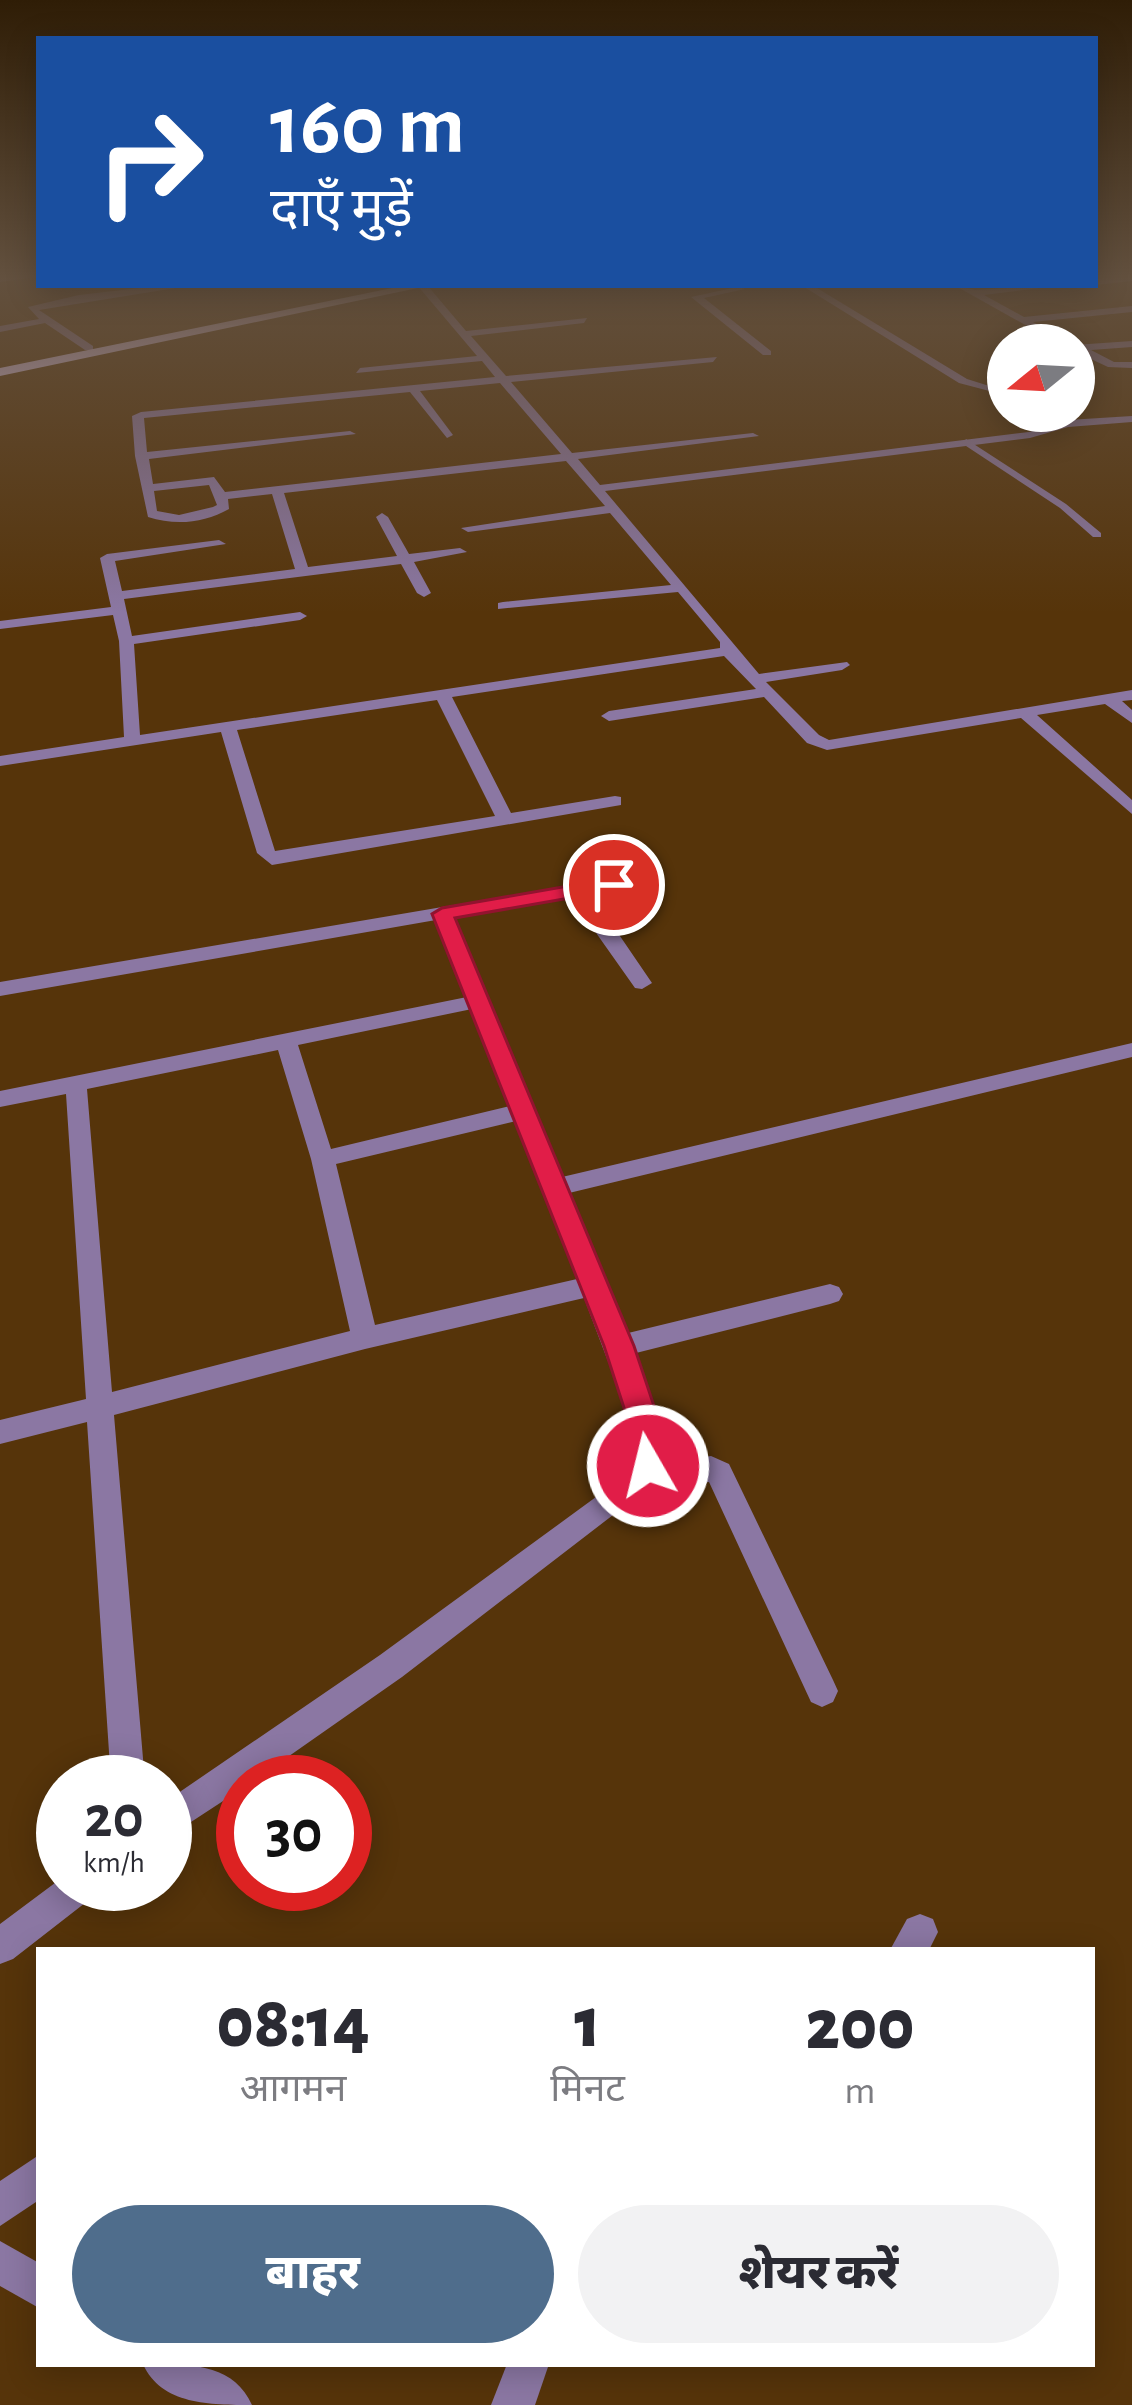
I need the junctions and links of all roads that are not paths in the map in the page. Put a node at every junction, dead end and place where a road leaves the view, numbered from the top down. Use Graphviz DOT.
graph roads {
  1 [pos="391,389"];
  2 [pos="414,389"];
  3 [pos="511,389"];
  4 [pos="1132,419"];
  5 [pos="1095,422"];
  6 [pos="1045,432"];
  7 [pos="350,434"];
  8 [pos="447,435"];
  9 [pos="752,436"];
  10 [pos="966,442"];
  11 [pos="465,454"];
  12 [pos="141,456"];
  13 [pos="569,457"];
  14 [pos="476,470"];
  15 [pos="147,488"];
  16 [pos="594,489"];
  17 [pos="277,490"];
  18 [pos="222,496"];
  19 [pos="611,509"];
  20 [pos="382,517"];
  21 [pos="468,528"];
  22 [pos="1097,535"];
  23 [pos="219,544"];
  24 [pos="460,552"];
  25 [pos="405,558"];
  26 [pos="302,570"];
  27 [pos="680,588"];
  28 [pos="424,593"];
  29 [pos="118,603"];
  30 [pos="503,606"];
  31 [pos="300,616"];
  32 [pos="0,625"];
  33 [pos="126,641"];
  34 [pos="728,651"];
  35 [pos="842,665"];
  36 [pos="761,685"];
  37 [pos="443,695"];
  38 [pos="1132,695"];
  39 [pos="1109,699"];
  40 [pos="1026,714"];
  41 [pos="609,716"];
  42 [pos="1132,718"];
  43 [pos="228,727"];
  44 [pos="133,740"];
  45 [pos="0,761"];
  46 [pos="615,801"];
  47 [pos="1132,808"];
  48 [pos="505,818"];
  49 [pos="649,878"];
  50 [pos="579,892"];
  51 [pos="442,914"];
  52 [pos="642,983"];
  53 [pos="0,989"];
  54 [pos="480,1000"];
  55 [pos="286,1041"];
  56 [pos="1132,1050"];
  57 [pos="76,1084"];
  58 [pos="0,1100"];
  59 [pos="524,1111"];
  60 [pos="322,1160"];
  61 [pos="555,1188"];
  62 [pos="592,1286"];
  63 [pos="830,1294"];
  64 [pos="365,1338"];
  65 [pos="619,1346"];
  66 [pos="100,1407"];
  67 [pos="0,1432"];
  68 [pos="638,1480"];
  69 [pos="822,1691"];
  70 [pos="126,1755"];
  71 [pos="192,1803"];
  72 [pos="46,1911"];
  73 [pos="0,1946"];
  74 [pos="36,2177"];
  75 [pos="0,2206"];
  76 [pos="0,2263"];
  77 [pos="36,2285"];
  78 [pos="169,2367"];
  79 [pos="527,2367"];
  80 [pos="230,2405"];
  81 [pos="513,2405"];
  1 -- 12 [label="street"];
  2 -- 8 [label="street"];
  3 -- 13 [label="street"];
  4 -- 5 [label="street"];
  6 -- 10 [label="street"];
  7 -- 12 [label="street"];
  9 -- 13 [label="street"];
  10 -- 16 [label="street"];
  10 -- 22 [label="lane"];
  11 -- 14 [label="street"];
  12 -- 15 [label="street"];
  13 -- 14 [label="street"];
  13 -- 16 [label="street"];
  14 -- 17 [label="street"];
  15 -- 18 [label="street"];
  15 -- 18 [label="street"];
  16 -- 19 [label="street"];
  17 -- 18 [label="street"];
  17 -- 26 [label="street"];
  19 -- 21 [label="street"];
  19 -- 27 [label="street"];
  20 -- 25 [label="street"];
  23 -- 29 [label="street"];
  24 -- 25 [label="street"];
  25 -- 26 [label="street"];
  25 -- 28 [label="street"];
  26 -- 29 [label="street"];
  27 -- 30 [label="street"];
  27 -- 34 [label="street"];
  29 -- 32 [label="street"];
  29 -- 33 [label="street"];
  31 -- 33 [label="street"];
  33 -- 44 [label="street"];
  34 -- 36 [label="street"];
  34 -- 37 [label="street"];
  35 -- 36 [label="street"];
  36 -- 40 [label="street"];
  36 -- 41 [label="street"];
  37 -- 43 [label="street"];
  37 -- 48 [label="street"];
  38 -- 39 [label="street"];
  39 -- 40 [label="street"];
  39 -- 42 [label="street"];
  40 -- 47 [label="street"];
  43 -- 44 [label="street"];
  43 -- 48 [label="street"];
  44 -- 45 [label="street"];
  46 -- 48 [label="street"];
  49 -- 50 [label="street"];
  50 -- 51 [label="street"];
  50 -- 52 [label="street"];
  51 -- 53 [label="street"];
  51 -- 54 [label="street"];
  54 -- 55 [label="street"];
  54 -- 59 [label="street"];
  55 -- 57 [label="street"];
  55 -- 60 [label="street"];
  56 -- 61 [label="street"];
  57 -- 58 [label="street"];
  57 -- 66 [label="street"];
  59 -- 60 [label="street"];
  59 -- 61 [label="street"];
  60 -- 64 [label="street"];
  61 -- 62 [label="street"];
  62 -- 64 [label="street"];
  62 -- 65 [label="street"];
  63 -- 65 [label="street"];
  64 -- 66 [label="street"];
  65 -- 68 [label="street"];
  66 -- 67 [label="street"];
  66 -- 70 [label="street"];
  68 -- 69 [label="street"];
  68 -- 71 [label="street"];
  72 -- 73 [label="street"];
  74 -- 75 [label="street"];
  76 -- 77 [label="street"];
  78 -- 80 [label="street"];
  79 -- 81 [label="street"];
}
